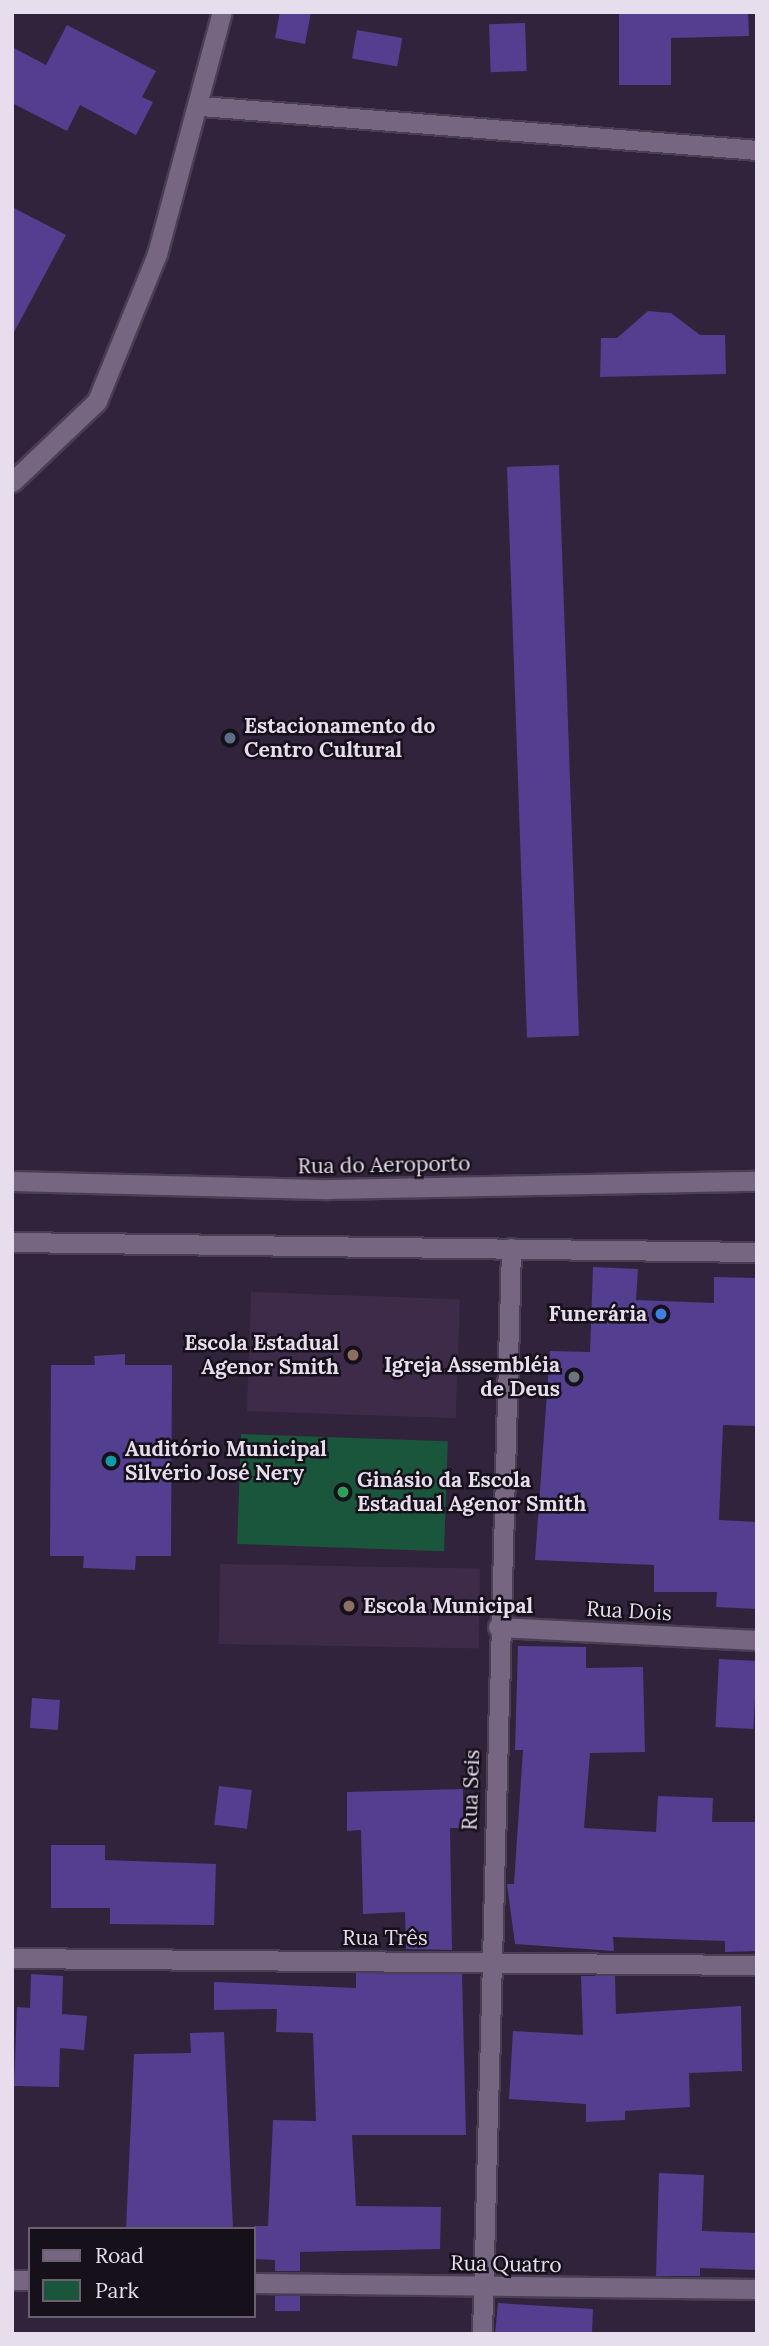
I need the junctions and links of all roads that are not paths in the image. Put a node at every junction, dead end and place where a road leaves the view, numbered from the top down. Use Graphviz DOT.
graph roads {
  1 [pos="222,12"];
  2 [pos="201,106"];
  3 [pos="757,150"];
  4 [pos="12,482"];
  5 [pos="12,1181"];
  6 [pos="757,1181"];
  7 [pos="12,1242"];
  8 [pos="511,1248"];
  9 [pos="757,1252"];
  10 [pos="498,1627"];
  11 [pos="757,1640"];
  12 [pos="12,1958"];
  13 [pos="488,1961"];
  14 [pos="757,1965"];
  15 [pos="256,2283"];
  16 [pos="485,2286"];
  17 [pos="757,2289"];
  18 [pos="482,2334"];
  1 -- 2 [label="street"];
  2 -- 3 [label="street"];
  2 -- 4 [label="street"];
  5 -- 6 [label="street, Rua do Aeroporto"];
  7 -- 8 [label="street"];
  8 -- 9 [label="street"];
  8 -- 10 [label="street, Rua Seis"];
  10 -- 11 [label="street, Rua Dois"];
  10 -- 13 [label="street, Rua Seis"];
  12 -- 13 [label="street, Rua Três"];
  13 -- 14 [label="street, Rua Três"];
  13 -- 16 [label="street, Rua Seis"];
  15 -- 16 [label="street, Rua Quatro"];
  16 -- 17 [label="street, Rua Quatro"];
  16 -- 18 [label="street, Rua Seis"];
}
